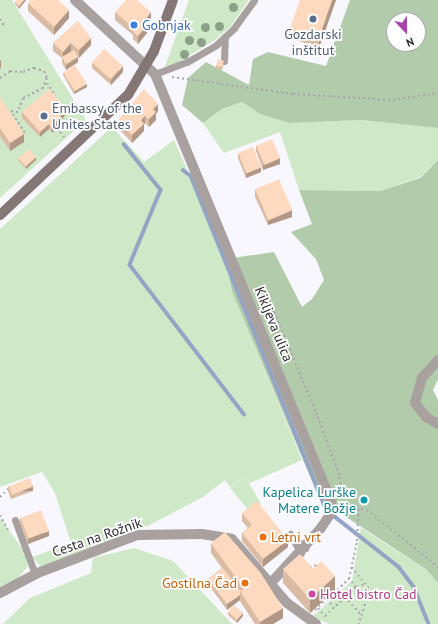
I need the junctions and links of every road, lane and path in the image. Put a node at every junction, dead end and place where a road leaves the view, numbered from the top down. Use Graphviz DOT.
graph roads {
  1 [pos="75,0"];
  2 [pos="173,0"];
  3 [pos="254,0"];
  4 [pos="0,19"];
  5 [pos="0,26"];
  6 [pos="226,37"];
  7 [pos="224,61"];
  8 [pos="148,64"];
  9 [pos="155,74"];
  10 [pos="0,78"];
  11 [pos="46,83"];
  12 [pos="438,90"];
  13 [pos="437,93"];
  14 [pos="56,98"];
  15 [pos="5,109"];
  16 [pos="13,114"];
  17 [pos="60,132"];
  18 [pos="26,134"];
  19 [pos="66,138"];
  20 [pos="0,215"];
  21 [pos="250,304"];
  22 [pos="438,360"];
  23 [pos="438,424"];
  24 [pos="17,485"];
  25 [pos="0,497"];
  26 [pos="337,507"];
  27 [pos="359,507"];
  28 [pos="15,520"];
  29 [pos="321,562"];
  30 [pos="352,567"];
  31 [pos="438,567"];
  32 [pos="308,569"];
  33 [pos="304,572"];
  34 [pos="35,574"];
  35 [pos="313,574"];
  36 [pos="349,579"];
  37 [pos="271,583"];
  38 [pos="365,583"];
  39 [pos="356,587"];
  40 [pos="0,593"];
  41 [pos="345,597"];
  42 [pos="327,599"];
  43 [pos="334,607"];
  44 [pos="318,608"];
  45 [pos="361,615"];
  46 [pos="313,620"];
  47 [pos="358,624"];
  1 -- 8 [label="street, Kikljeva ulica"];
  2 -- 8 [label="main road"];
  3 -- 6 [label="lane"];
  4 -- 5 [label="path"];
  6 -- 7 [label="lane"];
  6 -- 9 [label="lane"];
  8 -- 9 [label="street, Kikljeva ulica"];
  8 -- 20 [label="main road"];
  9 -- 13 [label="path"];
  9 -- 21 [label="street, Kikljeva ulica"];
  10 -- 11 [label="path"];
  11 -- 14 [label="path"];
  11 -- 16 [label="path"];
  12 -- 13 [label="path"];
  15 -- 16 [label="path"];
  16 -- 18 [label="path"];
  17 -- 19 [label="path"];
  21 -- 26 [label="street, Kikljeva ulica"];
  21 -- 26 [label="path"];
  22 -- 23 [label="street"];
  24 -- 25 [label="path"];
  26 -- 27 [label="path"];
  26 -- 37 [label="street"];
  27 -- 30 [label="path"];
  27 -- 31 [label="path"];
  28 -- 34 [label="lane"];
  29 -- 32 [label="path"];
  30 -- 36 [label="path"];
  30 -- 38 [label="path"];
  32 -- 33 [label="path"];
  32 -- 35 [label="path"];
  34 -- 37 [label="street, Cesta na Rožnik"];
  34 -- 40 [label="street, Cesta na Rožnik"];
  36 -- 39 [label="path"];
  36 -- 42 [label="path"];
  37 -- 46 [label="street, Cesta na Rožnik"];
  38 -- 39 [label="path"];
  38 -- 45 [label="path"];
  39 -- 41 [label="path"];
  41 -- 43 [label="path"];
  41 -- 45 [label="path"];
  42 -- 43 [label="path"];
  42 -- 44 [label="path"];
  43 -- 44 [label="path"];
  44 -- 46 [label="path"];
  45 -- 47 [label="path"];
}
